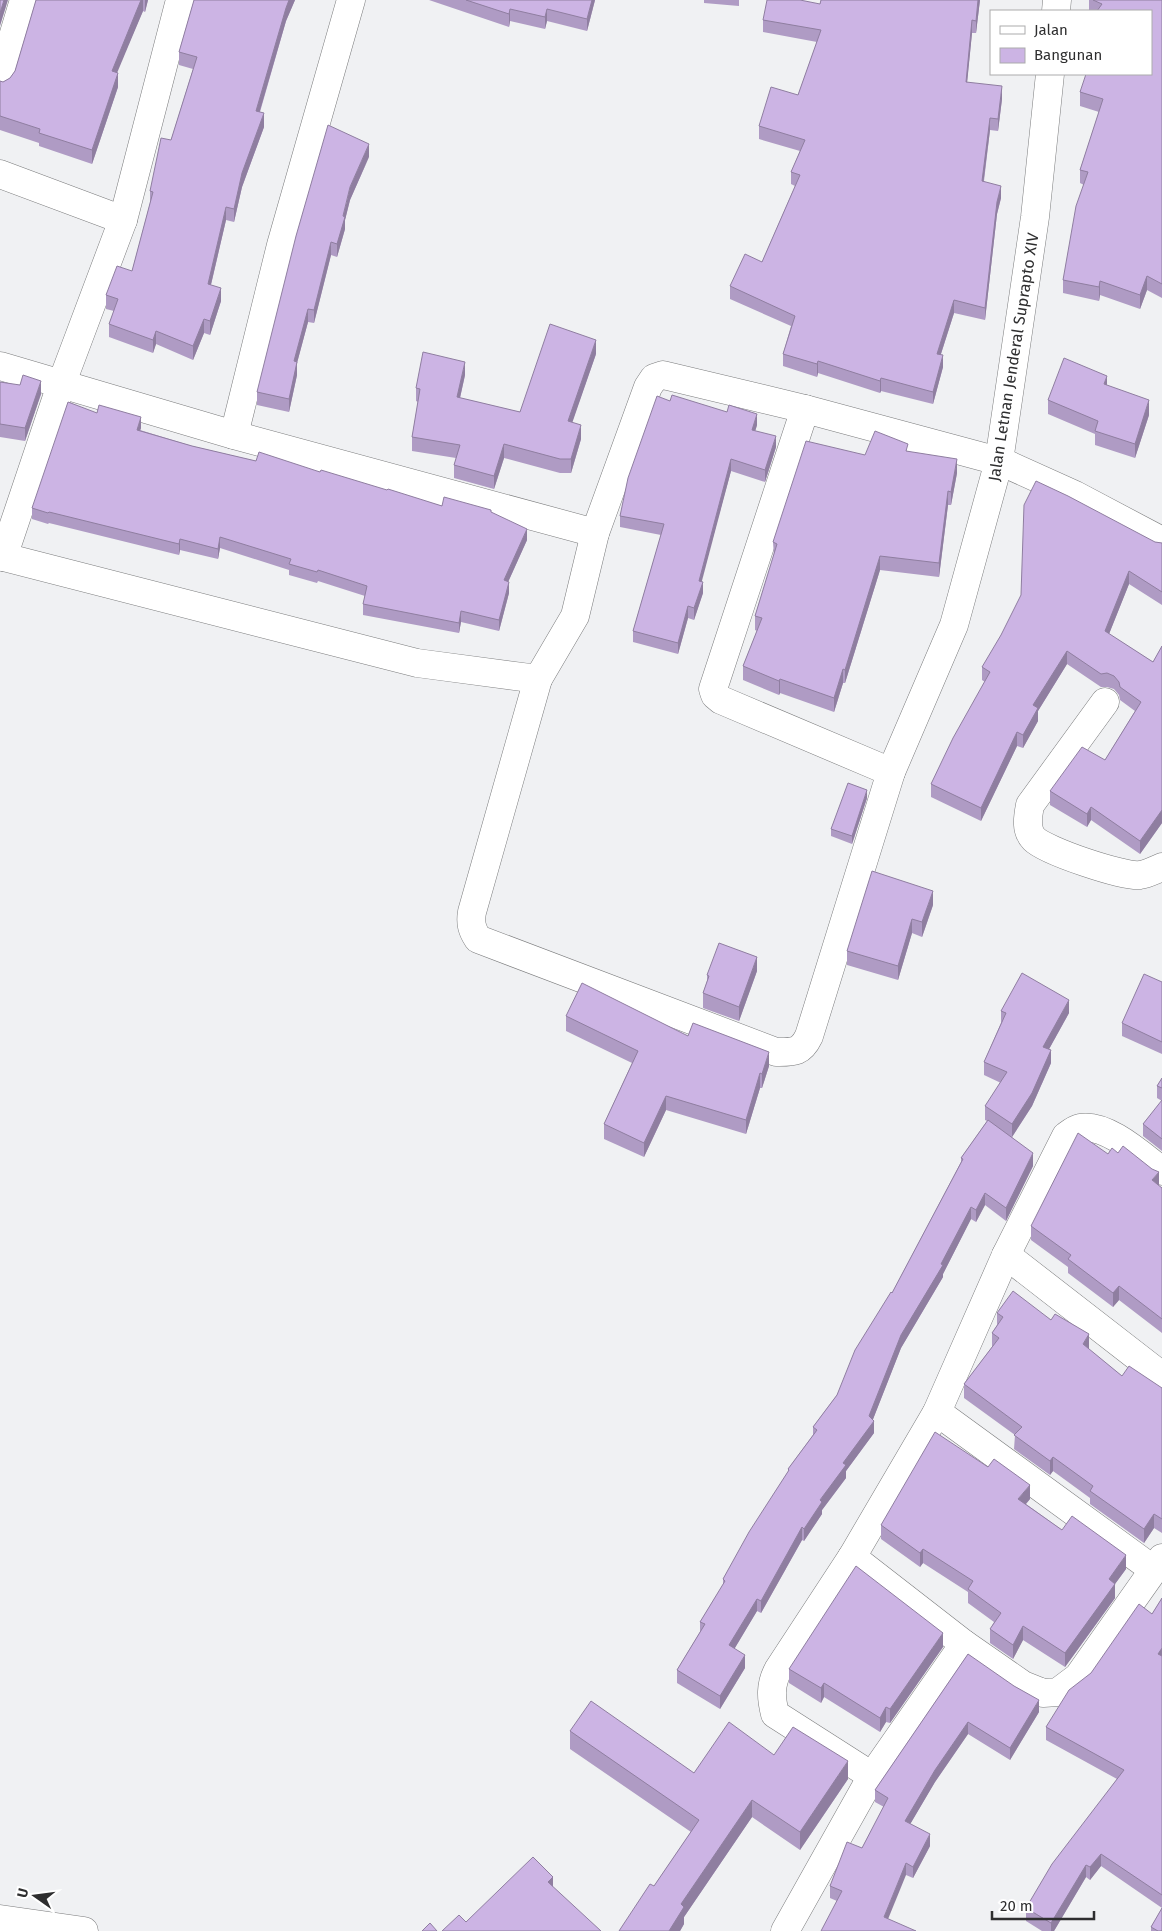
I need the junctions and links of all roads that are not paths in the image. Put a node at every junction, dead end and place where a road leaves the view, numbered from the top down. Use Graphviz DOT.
graph roads {
  1 [pos="24,0"];
  2 [pos="180,0"];
  3 [pos="351,0"];
  4 [pos="1050,75"];
  5 [pos="0,80"];
  6 [pos="0,174"];
  7 [pos="123,220"];
  8 [pos="0,366"];
  9 [pos="61,385"];
  10 [pos="805,409"];
  11 [pos="234,435"];
  12 [pos="999,461"];
  13 [pos="595,533"];
  14 [pos="1162,541"];
  15 [pos="1,556"];
  16 [pos="538,679"];
  17 [pos="1105,702"];
  18 [pos="891,772"];
  19 [pos="1162,867"];
  20 [pos="1162,1171"];
  21 [pos="1006,1255"];
  22 [pos="1162,1376"];
  23 [pos="937,1412"];
  24 [pos="852,1557"];
  25 [pos="1158,1564"];
  26 [pos="964,1644"];
  27 [pos="872,1776"];
  28 [pos="0,1919"];
  29 [pos="84,1931"];
  30 [pos="785,1931"];
  1 -- 5 [label="street"];
  2 -- 7 [label="street"];
  3 -- 11 [label="street"];
  4 -- 12 [label="street, Jalan Letnan Jenderal Suprapto XIV"];
  6 -- 7 [label="street"];
  7 -- 9 [label="street"];
  8 -- 9 [label="street"];
  9 -- 11 [label="street"];
  9 -- 15 [label="street"];
  10 -- 12 [label="street"];
  10 -- 13 [label="street"];
  10 -- 18 [label="street"];
  11 -- 13 [label="street"];
  12 -- 14 [label="street"];
  12 -- 18 [label="street, Jalan Letnan Jenderal Suprapto XIV"];
  13 -- 16 [label="street"];
  15 -- 16 [label="street"];
  16 -- 18 [label="street, Jalan Letnan Jenderal Suprapto XIV"];
  17 -- 19 [label="street"];
  20 -- 21 [label="street"];
  21 -- 22 [label="street"];
  21 -- 23 [label="street"];
  23 -- 24 [label="street"];
  23 -- 25 [label="street"];
  24 -- 26 [label="street"];
  24 -- 27 [label="street"];
  25 -- 26 [label="street"];
  26 -- 27 [label="street"];
  27 -- 30 [label="street"];
  28 -- 29 [label="street"];
}
